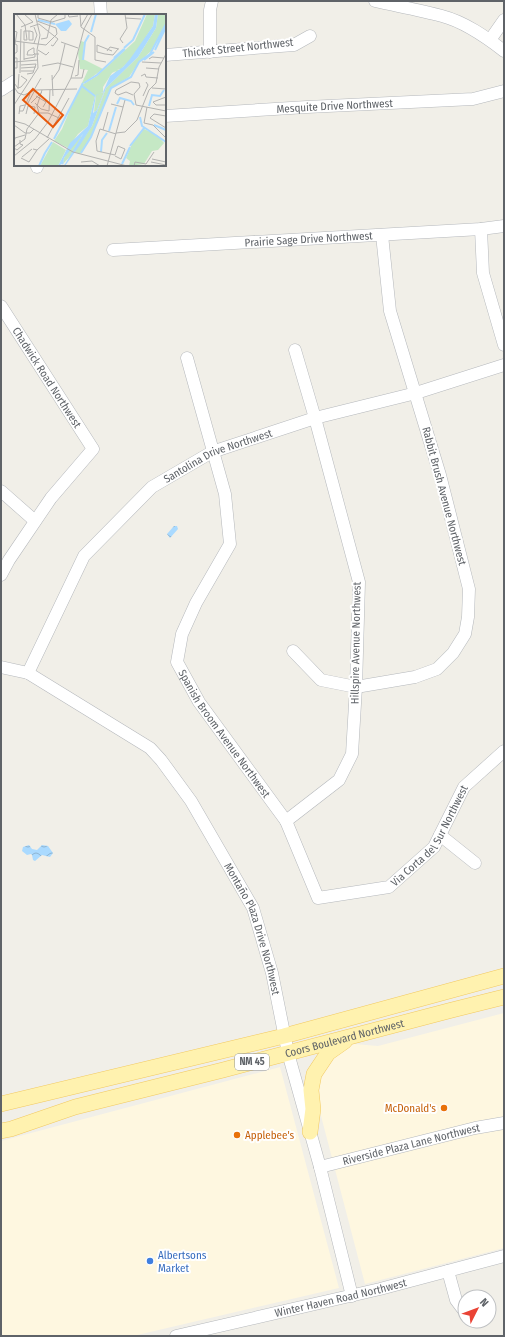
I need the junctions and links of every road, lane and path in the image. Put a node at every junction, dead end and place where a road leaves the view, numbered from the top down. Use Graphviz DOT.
graph roads {
  1 [pos="100,1"];
  2 [pos="212,1"];
  3 [pos="375,1"];
  4 [pos="101,14"];
  5 [pos="504,20"];
  6 [pos="310,36"];
  7 [pos="490,40"];
  8 [pos="504,51"];
  9 [pos="210,52"];
  10 [pos="166,55"];
  11 [pos="14,82"];
  12 [pos="1,90"];
  13 [pos="504,91"];
  14 [pos="166,116"];
  15 [pos="504,226"];
  16 [pos="481,229"];
  17 [pos="382,235"];
  18 [pos="113,250"];
  19 [pos="1,306"];
  20 [pos="504,345"];
  21 [pos="295,350"];
  22 [pos="187,358"];
  23 [pos="504,365"];
  24 [pos="416,393"];
  25 [pos="315,418"];
  26 [pos="212,452"];
  27 [pos="1,491"];
  28 [pos="35,521"];
  29 [pos="1,575"];
  30 [pos="293,652"];
  31 [pos="1,667"];
  32 [pos="28,673"];
  33 [pos="356,687"];
  34 [pos="504,751"];
  35 [pos="286,821"];
  36 [pos="440,835"];
  37 [pos="475,863"];
  38 [pos="318,898"];
  39 [pos="504,976"];
  40 [pos="504,997"];
  41 [pos="354,1035"];
  42 [pos="284,1036"];
  43 [pos="288,1052"];
  44 [pos="1,1104"];
  45 [pos="504,1123"];
  46 [pos="1,1131"];
  47 [pos="310,1132"];
  48 [pos="320,1167"];
  49 [pos="504,1256"];
  50 [pos="448,1271"];
  51 [pos="352,1296"];
  52 [pos="457,1301"];
  53 [pos="176,1336"];
  1 -- 4 [label="street"];
  2 -- 9 [label="street"];
  3 -- 7 [label="street"];
  5 -- 7 [label="street"];
  6 -- 9 [label="street, Thicket Street Northwest"];
  7 -- 8 [label="street"];
  9 -- 10 [label="street, Thicket Street Northwest"];
  11 -- 12 [label="street"];
  13 -- 14 [label="street, Mesquite Drive Northwest"];
  15 -- 16 [label="street, Prairie Sage Drive Northwest"];
  16 -- 17 [label="street, Prairie Sage Drive Northwest"];
  16 -- 20 [label="street"];
  17 -- 18 [label="street, Prairie Sage Drive Northwest"];
  17 -- 24 [label="street, Rabbit Brush Avenue Northwest"];
  19 -- 28 [label="street, Chadwick Road Northwest"];
  21 -- 25 [label="street, Hillspire Avenue Northwest"];
  22 -- 26 [label="street, Spanish Broom Avenue Northwest"];
  23 -- 24 [label="street, Santolina Drive Northwest"];
  24 -- 25 [label="street, Santolina Drive Northwest"];
  24 -- 33 [label="street, Rabbit Brush Avenue Northwest"];
  25 -- 26 [label="street, Santolina Drive Northwest"];
  25 -- 33 [label="street, Hillspire Avenue Northwest"];
  26 -- 32 [label="street, Santolina Drive Northwest"];
  26 -- 35 [label="street, Spanish Broom Avenue Northwest"];
  27 -- 28 [label="street"];
  28 -- 29 [label="street"];
  30 -- 33 [label="street"];
  31 -- 32 [label="street, Montaño Plaza Drive Northwest"];
  32 -- 42 [label="street, Montaño Plaza Drive Northwest"];
  33 -- 35 [label="street, Hillspire Avenue Northwest"];
  34 -- 36 [label="street, Via Corta del Sur Northwest"];
  35 -- 38 [label="street, Spanish Broom Avenue Northwest"];
  36 -- 37 [label="street"];
  36 -- 38 [label="street, Via Corta del Sur Northwest"];
  39 -- 42 [label="main road, Coors Boulevard Northwest / NM 45"];
  40 -- 41 [label="main road, Coors Boulevard Northwest / NM 45"];
  41 -- 43 [label="main road, Coors Boulevard Northwest / NM 45"];
  41 -- 47 [label="main road"];
  42 -- 43 [label="street, Montaño Plaza Drive Northwest"];
  42 -- 44 [label="main road, Coors Boulevard Northwest / NM 45"];
  43 -- 46 [label="main road, Coors Boulevard Northwest / NM 45"];
  43 -- 47 [label="street, Montaño Plaza Drive Northwest"];
  45 -- 48 [label="street, Riverside Plaza Lane Northwest"];
  47 -- 48 [label="street, Montaño Plaza Drive Northwest"];
  48 -- 51 [label="street, Montaño Plaza Drive Northwest"];
  49 -- 50 [label="street, Winter Haven Road Northwest"];
  50 -- 51 [label="street, Winter Haven Road Northwest"];
  50 -- 52 [label="street"];
  51 -- 53 [label="street, Winter Haven Road Northwest"];
}
